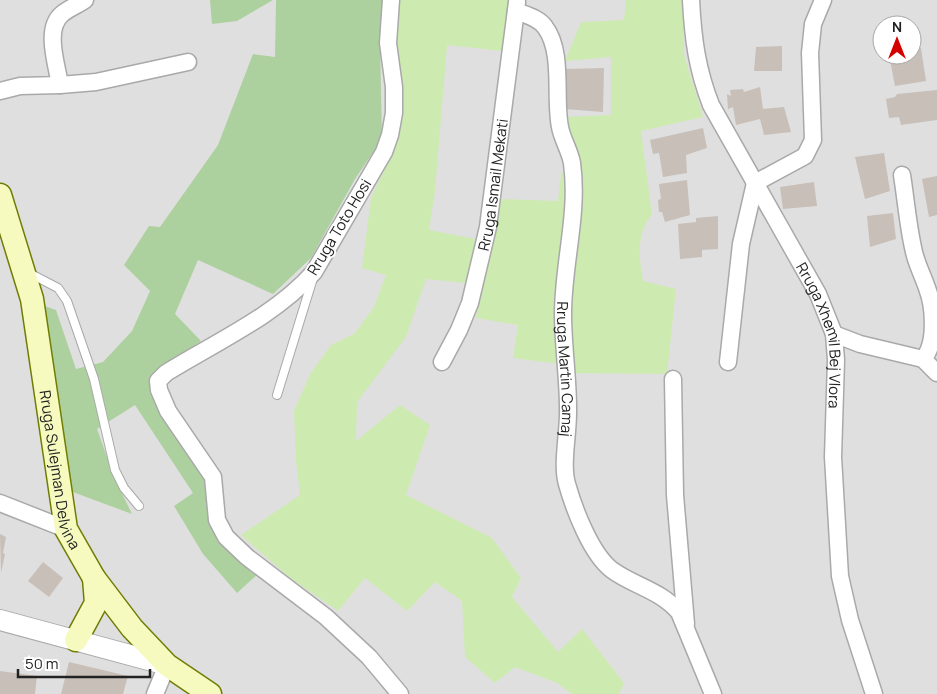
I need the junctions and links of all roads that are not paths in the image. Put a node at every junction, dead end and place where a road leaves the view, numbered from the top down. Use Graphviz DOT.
graph roads {
  1 [pos="86,0"];
  2 [pos="391,0"];
  3 [pos="691,0"];
  4 [pos="822,0"];
  5 [pos="517,6"];
  6 [pos="188,62"];
  7 [pos="60,85"];
  8 [pos="0,91"];
  9 [pos="902,175"];
  10 [pos="755,184"];
  11 [pos="0,196"];
  12 [pos="25,270"];
  13 [pos="314,272"];
  14 [pos="933,287"];
  15 [pos="834,334"];
  16 [pos="923,359"];
  17 [pos="442,362"];
  18 [pos="728,362"];
  19 [pos="937,373"];
  20 [pos="673,379"];
  21 [pos="277,396"];
  22 [pos="0,503"];
  23 [pos="139,506"];
  24 [pos="66,529"];
  25 [pos="94,578"];
  26 [pos="0,620"];
  27 [pos="687,637"];
  28 [pos="76,640"];
  29 [pos="168,666"];
  30 [pos="155,694"];
  31 [pos="210,694"];
  32 [pos="400,694"];
  33 [pos="713,694"];
  34 [pos="874,694"];
  1 -- 7 [label="street"];
  2 -- 13 [label="street, Rruga Toto Hosi"];
  3 -- 10 [label="street, Rruga Xhemil Bej Vlora"];
  4 -- 10 [label="street"];
  5 -- 17 [label="street, Rruga Ismail Mekati"];
  5 -- 27 [label="street, Rruga Martin Camaj"];
  6 -- 7 [label="street"];
  7 -- 8 [label="street"];
  9 -- 14 [label="street"];
  10 -- 15 [label="street, Rruga Xhemil Bej Vlora"];
  10 -- 18 [label="street"];
  11 -- 12 [label="main road, Rruga Sulejman Delvina"];
  12 -- 23 [label="lane"];
  12 -- 24 [label="main road, Rruga Sulejman Delvina"];
  13 -- 21 [label="lane"];
  13 -- 32 [label="street, Rruga Toto Hosi"];
  14 -- 16 [label="street"];
  15 -- 16 [label="street"];
  15 -- 34 [label="street, Rruga Xhemil Bej Vlora"];
  16 -- 19 [label="street"];
  20 -- 27 [label="street"];
  22 -- 24 [label="street"];
  24 -- 25 [label="main road, Rruga Sulejman Delvina"];
  25 -- 28 [label="main road"];
  25 -- 29 [label="main road, Rruga Sulejman Delvina"];
  26 -- 28 [label="street"];
  27 -- 33 [label="street, Rruga Martin Camaj"];
  28 -- 29 [label="street"];
  29 -- 30 [label="street"];
  29 -- 31 [label="main road, Rruga Sulejman Delvina"];
}
